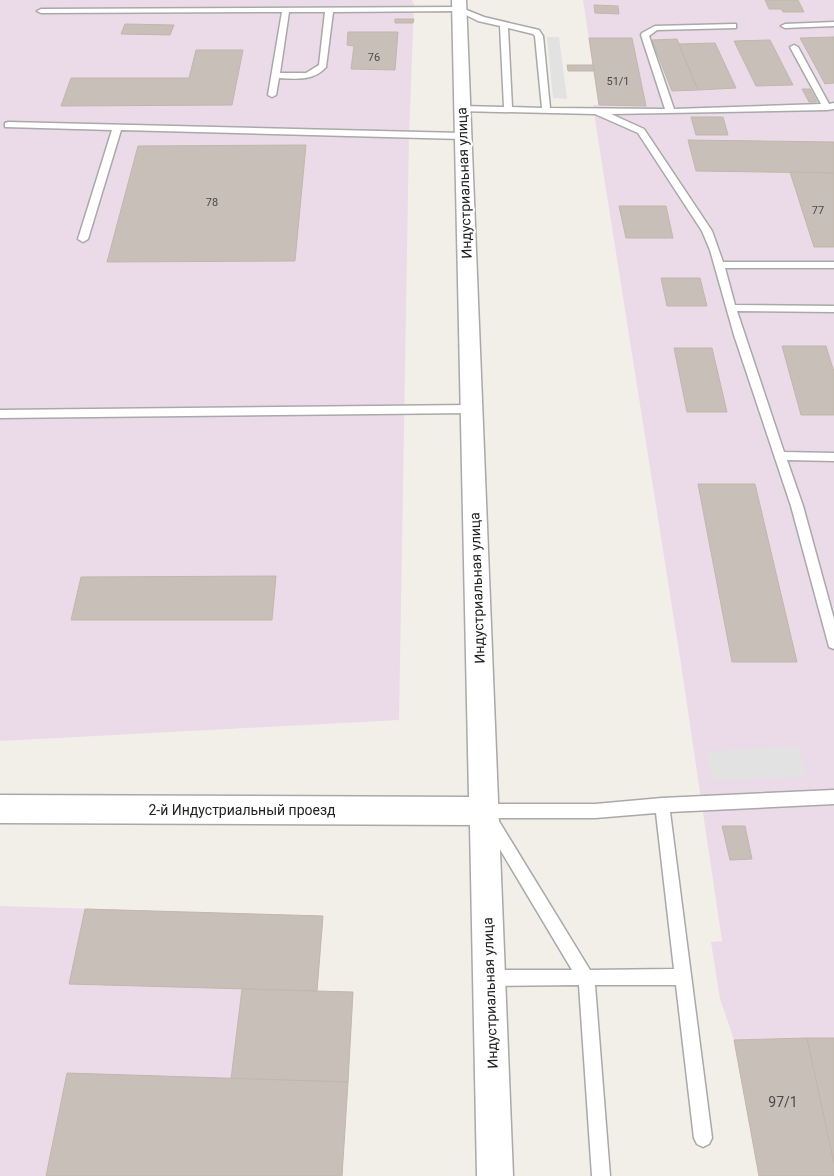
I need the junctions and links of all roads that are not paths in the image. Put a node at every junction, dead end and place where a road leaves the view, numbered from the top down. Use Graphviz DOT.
graph roads {
  1 [pos="459,5"];
  2 [pos="286,10"];
  3 [pos="329,10"];
  4 [pos="41,11"];
  5 [pos="504,24"];
  6 [pos="834,24"];
  7 [pos="733,26"];
  8 [pos="786,26"];
  9 [pos="794,47"];
  10 [pos="275,76"];
  11 [pos="272,95"];
  12 [pos="831,106"];
  13 [pos="461,109"];
  14 [pos="508,110"];
  15 [pos="546,110"];
  16 [pos="670,111"];
  17 [pos="598,112"];
  18 [pos="644,112"];
  19 [pos="8,125"];
  20 [pos="117,128"];
  21 [pos="641,131"];
  22 [pos="462,136"];
  23 [pos="83,239"];
  24 [pos="720,265"];
  25 [pos="834,265"];
  26 [pos="731,308"];
  27 [pos="834,309"];
  28 [pos="471,409"];
  29 [pos="0,414"];
  30 [pos="781,456"];
  31 [pos="834,457"];
  32 [pos="834,643"];
  33 [pos="834,797"];
  34 [pos="662,805"];
  35 [pos="0,809"];
  36 [pos="484,811"];
  37 [pos="683,977"];
  38 [pos="489,978"];
  39 [pos="586,978"];
  40 [pos="703,1138"];
  41 [pos="495,1176"];
  42 [pos="601,1176"];
  1 -- 3 [label="lane"];
  1 -- 5 [label="lane"];
  1 -- 13 [label="street, Индустриальная улица"];
  2 -- 3 [label="lane"];
  2 -- 4 [label="lane"];
  2 -- 10 [label="lane"];
  3 -- 10 [label="lane"];
  5 -- 14 [label="lane"];
  5 -- 15 [label="lane"];
  6 -- 8 [label="lane"];
  7 -- 16 [label="lane"];
  9 -- 12 [label="lane"];
  10 -- 11 [label="lane"];
  12 -- 16 [label="lane"];
  13 -- 14 [label="lane"];
  13 -- 22 [label="street, Индустриальная улица"];
  14 -- 15 [label="lane"];
  15 -- 17 [label="lane"];
  16 -- 18 [label="lane"];
  17 -- 18 [label="lane"];
  17 -- 21 [label="lane"];
  18 -- 21 [label="lane"];
  19 -- 20 [label="lane"];
  20 -- 22 [label="lane"];
  20 -- 23 [label="lane"];
  21 -- 24 [label="lane"];
  22 -- 28 [label="street, Индустриальная улица"];
  24 -- 25 [label="lane"];
  24 -- 26 [label="lane"];
  26 -- 27 [label="lane"];
  26 -- 30 [label="lane"];
  28 -- 29 [label="lane"];
  28 -- 36 [label="street, Индустриальная улица"];
  30 -- 31 [label="lane"];
  30 -- 32 [label="lane"];
  33 -- 34 [label="lane"];
  34 -- 36 [label="lane"];
  34 -- 37 [label="lane"];
  35 -- 36 [label="street, 2-й Индустриальный проезд"];
  36 -- 38 [label="street, Индустриальная улица"];
  36 -- 39 [label="lane"];
  37 -- 39 [label="lane"];
  37 -- 40 [label="lane"];
  38 -- 39 [label="lane"];
  38 -- 41 [label="street, Индустриальная улица"];
  39 -- 42 [label="lane"];
}
